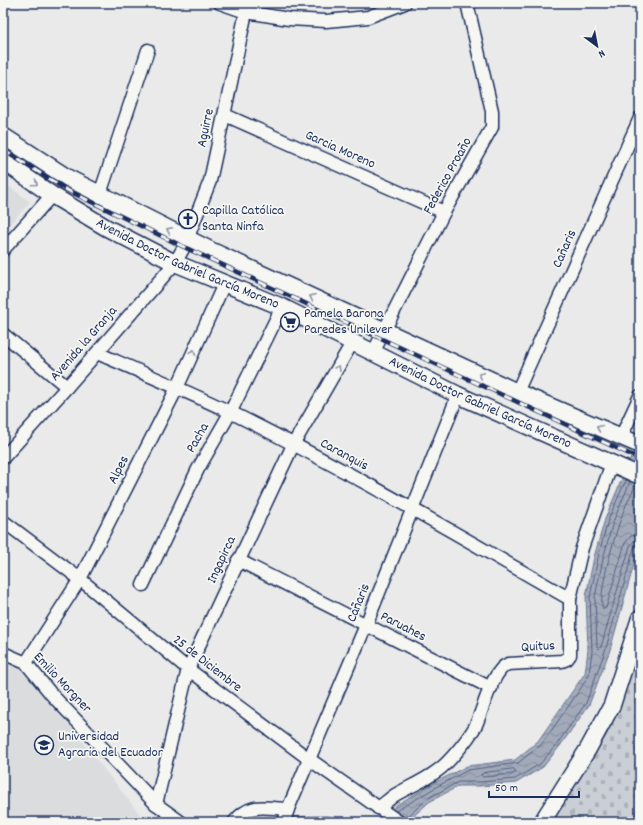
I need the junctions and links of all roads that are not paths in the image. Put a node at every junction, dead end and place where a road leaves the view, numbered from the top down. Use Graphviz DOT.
graph roads {
  1 [pos="220,3"];
  2 [pos="405,3"];
  3 [pos="467,3"];
  4 [pos="246,12"];
  5 [pos="148,50"];
  6 [pos="225,115"];
  7 [pos="640,118"];
  8 [pos="3,136"];
  9 [pos="3,161"];
  10 [pos="100,194"];
  11 [pos="52,195"];
  12 [pos="444,212"];
  13 [pos="186,243"];
  14 [pos="3,250"];
  15 [pos="175,263"];
  16 [pos="224,284"];
  17 [pos="282,308"];
  18 [pos="385,331"];
  19 [pos="3,334"];
  20 [pos="352,343"];
  21 [pos="97,353"];
  22 [pos="373,353"];
  23 [pos="67,387"];
  24 [pos="177,388"];
  25 [pos="518,392"];
  26 [pos="458,395"];
  27 [pos="640,396"];
  28 [pos="230,413"];
  29 [pos="632,442"];
  30 [pos="293,445"];
  31 [pos="3,458"];
  32 [pos="616,465"];
  33 [pos="640,476"];
  34 [pos="413,509"];
  35 [pos="3,521"];
  36 [pos="238,560"];
  37 [pos="80,579"];
  38 [pos="142,584"];
  39 [pos="570,598"];
  40 [pos="640,618"];
  41 [pos="366,625"];
  42 [pos="3,654"];
  43 [pos="26,662"];
  44 [pos="188,669"];
  45 [pos="491,688"];
  46 [pos="310,759"];
  47 [pos="156,804"];
  48 [pos="380,809"];
  49 [pos="286,815"];
  50 [pos="181,822"];
  51 [pos="234,822"];
  52 [pos="399,822"];
  53 [pos="542,822"];
  1 -- 4 [label="street"];
  2 -- 4 [label="street"];
  3 -- 12 [label="street, Federico Proaño"];
  4 -- 6 [label="street, Aguirre"];
  5 -- 10 [label="street"];
  6 -- 12 [label="street, Garcia Moreno"];
  6 -- 13 [label="street, Aguirre"];
  7 -- 25 [label="street, Cañaris"];
  8 -- 10 [label="main road, Avenida Doctor Gabriel García Moreno"];
  9 -- 11 [label="main road, Avenida Doctor Gabriel García Moreno, one-way"];
  13 -- 10 [label="main road, Avenida Doctor Gabriel García Moreno, one-way"];
  11 -- 14 [label="street"];
  11 -- 15 [label="main road, Avenida Doctor Gabriel García Moreno"];
  12 -- 18 [label="street, Federico Proaño"];
  13 -- 15 [label="street, Avenida la Granja"];
  18 -- 13 [label="main road, Avenida Doctor Gabriel García Moreno, one-way"];
  15 -- 16 [label="main road, Avenida Doctor Gabriel García Moreno"];
  15 -- 21 [label="street, Avenida la Granja"];
  16 -- 17 [label="main road, Avenida Doctor Gabriel García Moreno"];
  24 -- 16 [label="street, Alpes, one-way"];
  17 -- 20 [label="main road, Avenida Doctor Gabriel García Moreno"];
  17 -- 28 [label="street, Pacha"];
  18 -- 22 [label="street, Federico Proaño"];
  25 -- 18 [label="main road, Avenida Doctor Gabriel García Moreno, one-way"];
  19 -- 23 [label="street"];
  20 -- 22 [label="main road, Avenida Doctor Gabriel García Moreno"];
  30 -- 20 [label="street, Ingapirca, one-way"];
  21 -- 23 [label="street, Avenida la Granja"];
  21 -- 24 [label="street, Caranquis"];
  22 -- 26 [label="main road, Avenida Doctor Gabriel García Moreno"];
  23 -- 31 [label="street, Avenida la Granja"];
  24 -- 28 [label="street, Caranquis"];
  24 -- 37 [label="street, Alpes"];
  29 -- 25 [label="main road, Avenida Doctor Gabriel García Moreno, one-way"];
  26 -- 32 [label="main road, Avenida Doctor Gabriel García Moreno"];
  26 -- 34 [label="street, Cañaris"];
  27 -- 29 [label="street"];
  28 -- 30 [label="street, Caranquis"];
  28 -- 38 [label="street, Pacha"];
  30 -- 34 [label="street, Caranquis"];
  30 -- 36 [label="street, Ingapirca"];
  32 -- 33 [label="main road, Avenida Doctor Gabriel García Moreno"];
  32 -- 39 [label="street, Quitus"];
  34 -- 39 [label="street, Caranquis"];
  34 -- 41 [label="street, Cañaris"];
  35 -- 37 [label="street, 25 de Diciembre"];
  36 -- 41 [label="street, Paruahes"];
  36 -- 44 [label="street, Ingapirca"];
  37 -- 43 [label="street, Alpes"];
  37 -- 44 [label="street, 25 de Diciembre"];
  39 -- 45 [label="street, Quitus"];
  40 -- 53 [label="main road"];
  41 -- 45 [label="street, Paruahes"];
  41 -- 46 [label="street, Cañaris"];
  42 -- 43 [label="street, Emilio Morgner"];
  43 -- 47 [label="street, Emilio Morgner"];
  44 -- 46 [label="street, 25 de Diciembre"];
  44 -- 47 [label="street, Ingapirca"];
  45 -- 48 [label="street, Quitus"];
  46 -- 48 [label="street, 25 de Diciembre"];
  46 -- 49 [label="street, Cañaris"];
  47 -- 50 [label="street, Emilio Morgner"];
  48 -- 52 [label="street, 25 de Diciembre"];
  49 -- 51 [label="street"];
}
